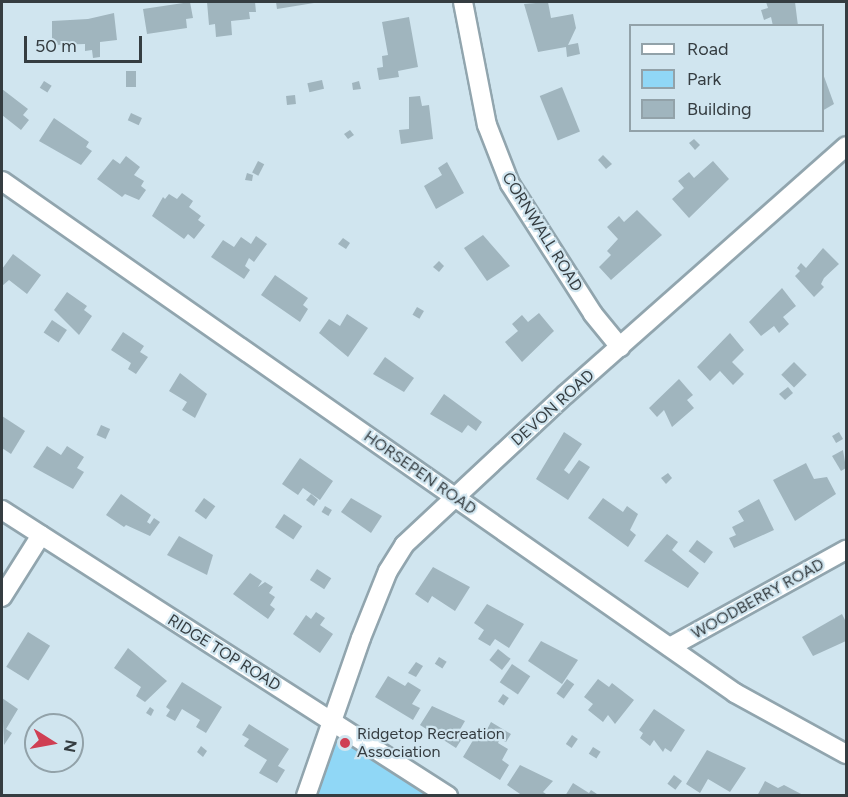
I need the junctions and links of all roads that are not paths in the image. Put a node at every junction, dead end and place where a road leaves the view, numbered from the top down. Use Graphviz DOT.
graph roads {
  1 [pos="463,2"];
  2 [pos="846,146"];
  3 [pos="2,181"];
  4 [pos="620,347"];
  5 [pos="455,497"];
  6 [pos="2,510"];
  7 [pos="41,535"];
  8 [pos="846,550"];
  9 [pos="2,597"];
  10 [pos="670,647"];
  11 [pos="332,721"];
  12 [pos="846,754"];
  13 [pos="306,795"];
  14 [pos="448,795"];
  1 -- 4 [label="street, CORNWALL ROAD"];
  2 -- 4 [label="street, DEVON ROAD"];
  3 -- 5 [label="street, HORSEPEN ROAD"];
  4 -- 5 [label="street, DEVON ROAD"];
  5 -- 10 [label="street, HORSEPEN ROAD"];
  5 -- 11 [label="street, DEVON ROAD"];
  6 -- 7 [label="street, RIDGE TOP ROAD"];
  7 -- 9 [label="street"];
  7 -- 11 [label="street, RIDGE TOP ROAD"];
  8 -- 10 [label="street, WOODBERRY ROAD"];
  10 -- 12 [label="street, HORSEPEN ROAD"];
  11 -- 13 [label="street, DEVON ROAD"];
  11 -- 14 [label="street, RIDGE TOP ROAD"];
}
